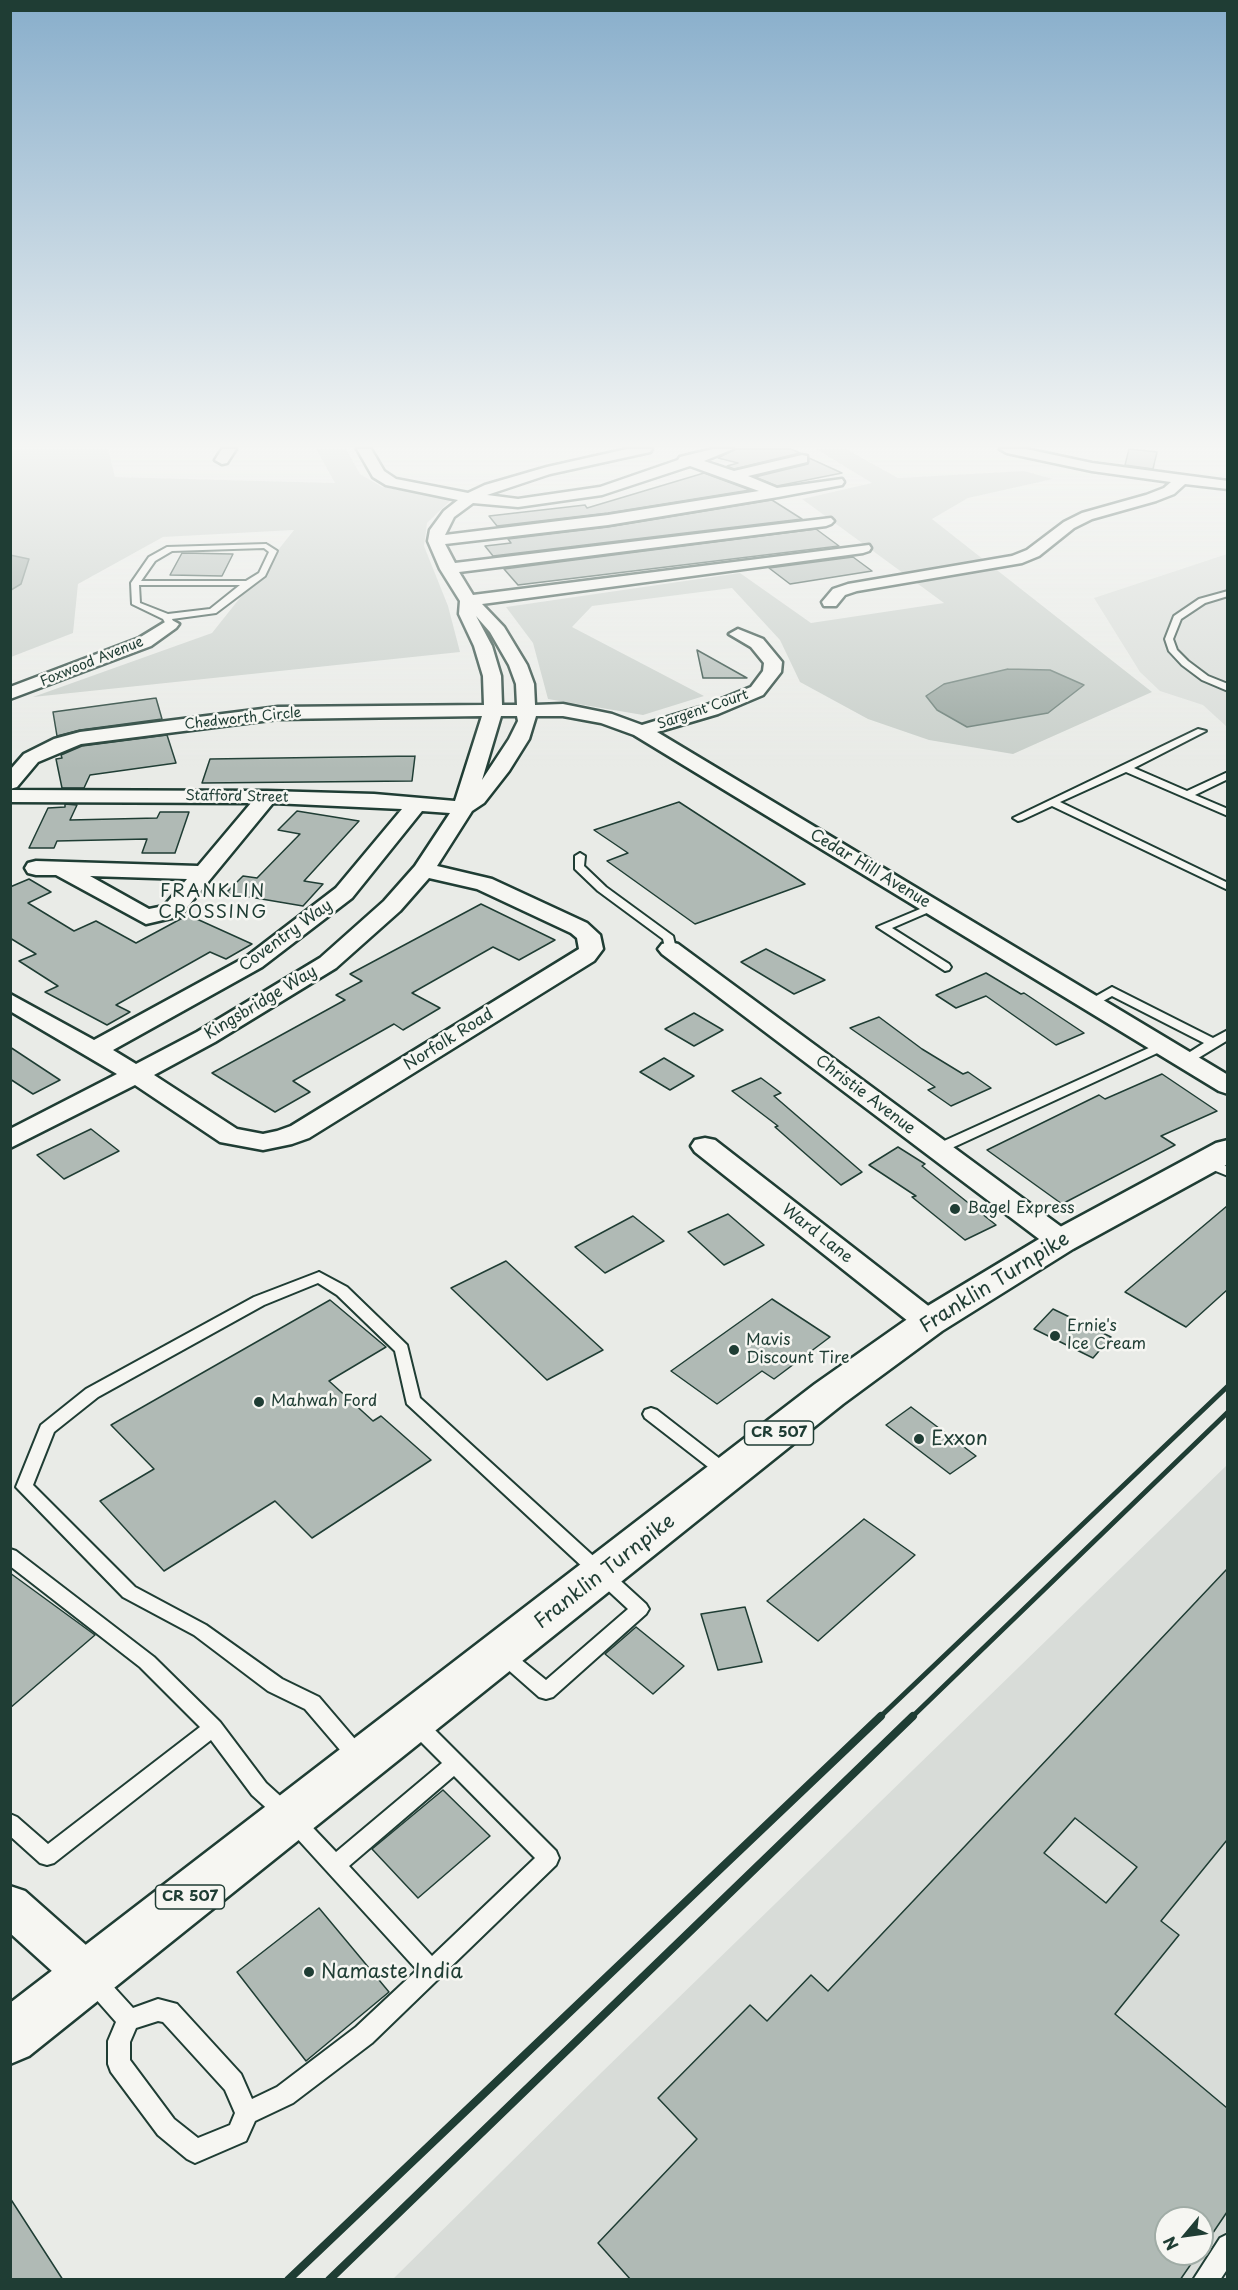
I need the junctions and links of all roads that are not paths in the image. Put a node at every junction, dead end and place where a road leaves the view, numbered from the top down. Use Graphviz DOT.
graph roads {
  1 [pos="158,556"];
  2 [pos="271,556"];
  3 [pos="442,556"];
  4 [pos="576,556"];
  5 [pos="828,556"];
  6 [pos="1026,556"];
  7 [pos="889,566"];
  8 [pos="448,569"];
  9 [pos="907,579"];
  10 [pos="135,583"];
  11 [pos="248,584"];
  12 [pos="1227,593"];
  13 [pos="468,601"];
  14 [pos="830,602"];
  15 [pos="168,620"];
  16 [pos="738,634"];
  17 [pos="1227,688"];
  18 [pos="10,694"];
  19 [pos="493,710"];
  20 [pos="526,710"];
  21 [pos="641,731"];
  22 [pos="1201,731"];
  23 [pos="1126,768"];
  24 [pos="1227,775"];
  25 [pos="10,783"];
  26 [pos="1187,795"];
  27 [pos="10,796"];
  28 [pos="267,797"];
  29 [pos="1052,802"];
  30 [pos="417,804"];
  31 [pos="463,808"];
  32 [pos="1227,813"];
  33 [pos="1018,818"];
  34 [pos="580,856"];
  35 [pos="36,868"];
  36 [pos="61,869"];
  37 [pos="424,870"];
  38 [pos="206,873"];
  39 [pos="1227,887"];
  40 [pos="932,907"];
  41 [pos="670,949"];
  42 [pos="945,967"];
  43 [pos="1090,1002"];
  44 [pos="12,1004"];
  45 [pos="1227,1034"];
  46 [pos="1213,1043"];
  47 [pos="1162,1046"];
  48 [pos="94,1050"];
  49 [pos="1186,1060"];
  50 [pos="134,1073"];
  51 [pos="1227,1086"];
  52 [pos="10,1140"];
  53 [pos="705,1146"];
  54 [pos="938,1149"];
  55 [pos="1220,1161"];
  56 [pos="1061,1241"];
  57 [pos="929,1322"];
  58 [pos="651,1414"];
  59 [pos="729,1474"];
  60 [pos="10,1556"];
  61 [pos="604,1573"];
  62 [pos="501,1654"];
  63 [pos="414,1722"];
  64 [pos="213,1728"];
  65 [pos="362,1762"];
  66 [pos="456,1764"];
  67 [pos="291,1818"];
  68 [pos="10,1823"];
  69 [pos="334,1865"];
  70 [pos="10,1905"];
  71 [pos="432,1971"];
  72 [pos="89,1976"];
  73 [pos="129,2020"];
  74 [pos="10,2037"];
  75 [pos="247,2113"];
  76 [pos="1227,2246"];
  77 [pos="1205,2280"];
  1 -- 10 [label="lane"];
  2 -- 11 [label="lane"];
  3 -- 8 [label="street"];
  4 -- 8 [label="street"];
  5 -- 13 [label="street"];
  6 -- 9 [label="street"];
  7 -- 9 [label="street"];
  8 -- 13 [label="street"];
  9 -- 14 [label="street"];
  10 -- 11 [label="lane"];
  10 -- 15 [label="lane"];
  11 -- 15 [label="lane"];
  12 -- 17 [label="lane"];
  13 -- 19 [label="street"];
  13 -- 20 [label="street"];
  15 -- 18 [label="street, Foxwood Avenue"];
  16 -- 21 [label="street, Sargent Court"];
  19 -- 20 [label="street, Cedar Hill Avenue"];
  19 -- 25 [label="street, Chedworth Circle"];
  19 -- 31 [label="street"];
  20 -- 21 [label="street, Cedar Hill Avenue"];
  20 -- 31 [label="street"];
  21 -- 40 [label="street, Cedar Hill Avenue"];
  22 -- 23 [label="lane"];
  23 -- 26 [label="lane"];
  23 -- 29 [label="lane"];
  24 -- 26 [label="lane"];
  26 -- 32 [label="lane"];
  27 -- 28 [label="street, Stafford Street"];
  28 -- 30 [label="street, Stafford Street"];
  28 -- 38 [label="street"];
  29 -- 33 [label="lane"];
  29 -- 39 [label="lane"];
  30 -- 31 [label="street, Stafford Street"];
  30 -- 48 [label="street, Coventry Way"];
  31 -- 37 [label="street, Kingsbridge Way"];
  34 -- 41 [label="lane"];
  35 -- 36 [label="street"];
  36 -- 38 [label="street"];
  36 -- 38 [label="street"];
  37 -- 50 [label="street, Kingsbridge Way"];
  37 -- 50 [label="street, Norfolk Road"];
  40 -- 42 [label="lane"];
  40 -- 43 [label="street, Cedar Hill Avenue"];
  41 -- 54 [label="street, Christie Avenue"];
  43 -- 46 [label="lane"];
  43 -- 47 [label="street, Cedar Hill Avenue"];
  44 -- 48 [label="street"];
  45 -- 46 [label="lane"];
  46 -- 49 [label="lane"];
  47 -- 49 [label="street, Cedar Hill Avenue"];
  47 -- 54 [label="lane"];
  48 -- 50 [label="street"];
  49 -- 51 [label="street, Cedar Hill Avenue"];
  50 -- 52 [label="street, Kingsbridge Way"];
  53 -- 57 [label="street, Ward Lane"];
  54 -- 56 [label="street, Christie Avenue"];
  55 -- 56 [label="main road, Franklin Turnpike / CR 507"];
  56 -- 57 [label="main road, Franklin Turnpike / CR 507"];
  57 -- 59 [label="main road, Franklin Turnpike / CR 507"];
  58 -- 59 [label="lane"];
  59 -- 61 [label="main road, Franklin Turnpike / CR 507"];
  60 -- 64 [label="lane"];
  61 -- 62 [label="main road, Franklin Turnpike / CR 507"];
  61 -- 62 [label="lane"];
  61 -- 65 [label="lane"];
  62 -- 63 [label="main road, Franklin Turnpike / CR 507"];
  63 -- 65 [label="main road, Franklin Turnpike / CR 507"];
  63 -- 66 [label="lane"];
  64 -- 67 [label="lane"];
  64 -- 68 [label="lane"];
  65 -- 67 [label="main road, Franklin Turnpike / CR 507"];
  66 -- 69 [label="lane"];
  66 -- 71 [label="lane"];
  67 -- 69 [label="lane"];
  67 -- 72 [label="main road, Franklin Turnpike / CR 507"];
  69 -- 71 [label="lane"];
  70 -- 72 [label="street"];
  71 -- 75 [label="lane"];
  72 -- 73 [label="lane"];
  72 -- 74 [label="main road, Franklin Turnpike / CR 507"];
  73 -- 75 [label="lane"];
  73 -- 75 [label="lane"];
  76 -- 77 [label="lane"];
}
